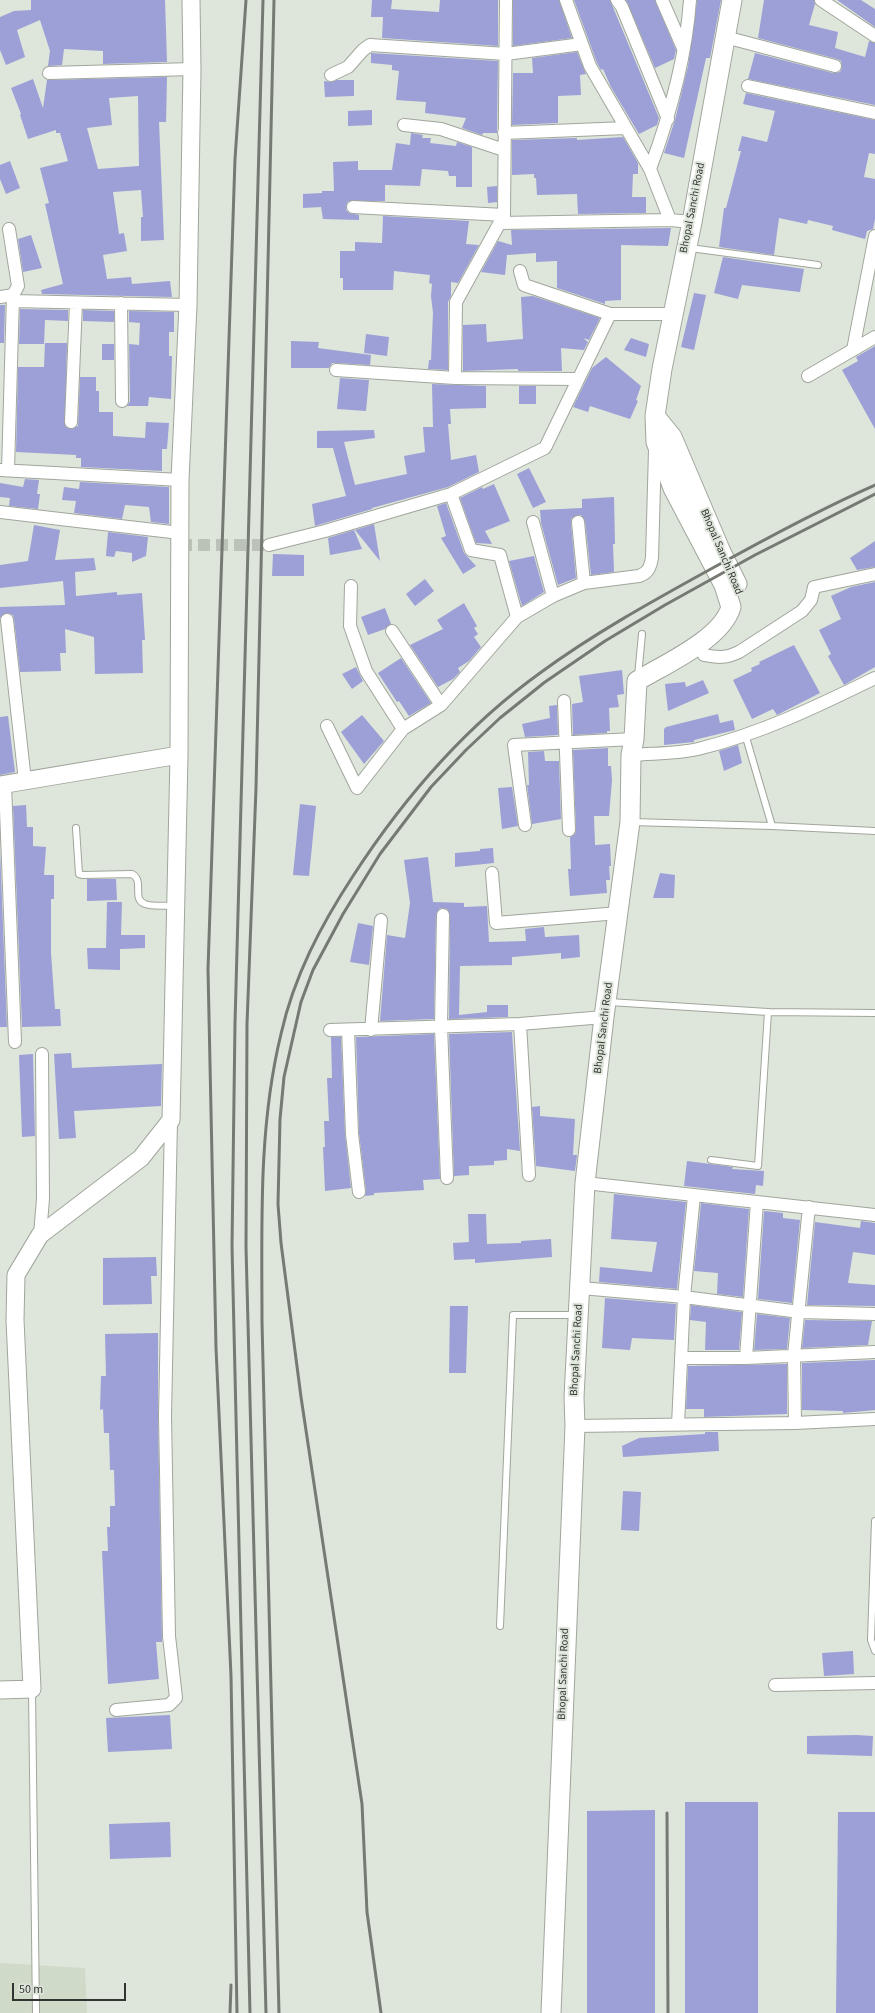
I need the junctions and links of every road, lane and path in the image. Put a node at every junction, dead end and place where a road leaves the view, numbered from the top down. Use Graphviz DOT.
graph roads {
  1 [pos="192,0"];
  2 [pos="506,0"];
  3 [pos="566,0"];
  4 [pos="617,0"];
  5 [pos="662,0"];
  6 [pos="690,0"];
  7 [pos="732,0"];
  8 [pos="821,0"];
  9 [pos="875,36"];
  10 [pos="725,37"];
  11 [pos="582,44"];
  12 [pos="684,49"];
  13 [pos="506,54"];
  14 [pos="835,66"];
  15 [pos="192,69"];
  16 [pos="49,73"];
  17 [pos="331,75"];
  18 [pos="748,86"];
  19 [pos="875,113"];
  20 [pos="668,119"];
  21 [pos="404,125"];
  22 [pos="626,128"];
  23 [pos="504,133"];
  24 [pos="504,150"];
  25 [pos="650,169"];
  26 [pos="354,206"];
  27 [pos="502,219"];
  28 [pos="670,220"];
  29 [pos="692,222"];
  30 [pos="10,229"];
  31 [pos="875,236"];
  32 [pos="686,248"];
  33 [pos="872,259"];
  34 [pos="818,265"];
  35 [pos="520,271"];
  36 [pos="0,297"];
  37 [pos="13,298"];
  38 [pos="76,303"];
  39 [pos="121,303"];
  40 [pos="188,305"];
  41 [pos="610,314"];
  42 [pos="672,314"];
  43 [pos="875,337"];
  44 [pos="853,350"];
  45 [pos="336,370"];
  46 [pos="808,376"];
  47 [pos="455,378"];
  48 [pos="577,380"];
  49 [pos="122,401"];
  50 [pos="71,422"];
  51 [pos="664,439"];
  52 [pos="4,470"];
  53 [pos="180,480"];
  54 [pos="451,494"];
  55 [pos="0,512"];
  56 [pos="533,522"];
  57 [pos="578,522"];
  58 [pos="180,533"];
  59 [pos="269,544"];
  60 [pos="875,574"];
  61 [pos="584,583"];
  62 [pos="351,586"];
  63 [pos="553,596"];
  64 [pos="518,617"];
  65 [pos="7,620"];
  66 [pos="392,630"];
  67 [pos="642,634"];
  68 [pos="704,656"];
  69 [pos="875,678"];
  70 [pos="637,686"];
  71 [pos="564,701"];
  72 [pos="441,705"];
  73 [pos="327,726"];
  74 [pos="403,729"];
  75 [pos="745,734"];
  76 [pos="566,743"];
  77 [pos="632,747"];
  78 [pos="179,755"];
  79 [pos="26,781"];
  80 [pos="2,785"];
  81 [pos="630,822"];
  82 [pos="525,825"];
  83 [pos="772,826"];
  84 [pos="76,828"];
  85 [pos="569,830"];
  86 [pos="875,831"];
  87 [pos="492,873"];
  88 [pos="176,906"];
  89 [pos="618,913"];
  90 [pos="443,915"];
  91 [pos="381,920"];
  92 [pos="605,1009"];
  93 [pos="768,1012"];
  94 [pos="875,1013"];
  95 [pos="520,1024"];
  96 [pos="441,1026"];
  97 [pos="330,1030"];
  98 [pos="348,1030"];
  99 [pos="371,1030"];
  100 [pos="15,1042"];
  101 [pos="42,1054"];
  102 [pos="171,1120"];
  103 [pos="711,1160"];
  104 [pos="529,1175"];
  105 [pos="447,1178"];
  106 [pos="585,1183"];
  107 [pos="358,1192"];
  108 [pos="694,1196"];
  109 [pos="757,1202"];
  110 [pos="809,1207"];
  111 [pos="875,1214"];
  112 [pos="40,1235"];
  113 [pos="580,1288"];
  114 [pos="684,1296"];
  115 [pos="748,1306"];
  116 [pos="800,1312"];
  117 [pos="875,1314"];
  118 [pos="579,1315"];
  119 [pos="875,1352"];
  120 [pos="794,1356"];
  121 [pos="681,1358"];
  122 [pos="746,1358"];
  123 [pos="875,1419"];
  124 [pos="795,1422"];
  125 [pos="678,1425"];
  126 [pos="574,1426"];
  127 [pos="875,1521"];
  128 [pos="500,1626"];
  129 [pos="875,1651"];
  130 [pos="875,1684"];
  131 [pos="775,1685"];
  132 [pos="0,1690"];
  133 [pos="32,1690"];
  134 [pos="116,1710"];
  135 [pos="36,2013"];
  136 [pos="551,2013"];
  1 -- 15 [label="street"];
  2 -- 13 [label="street"];
  3 -- 11 [label="street"];
  4 -- 20 [label="street"];
  5 -- 12 [label="street"];
  6 -- 12 [label="street"];
  7 -- 10 [label="main road, Bhopal Sanchi Road"];
  8 -- 9 [label="street"];
  10 -- 14 [label="street"];
  10 -- 29 [label="main road, Bhopal Sanchi Road"];
  11 -- 13 [label="street"];
  11 -- 22 [label="street"];
  12 -- 20 [label="street"];
  13 -- 17 [label="street"];
  13 -- 23 [label="street"];
  15 -- 16 [label="street"];
  15 -- 40 [label="street"];
  18 -- 19 [label="street"];
  20 -- 25 [label="street"];
  21 -- 24 [label="street"];
  22 -- 23 [label="street"];
  22 -- 25 [label="street"];
  23 -- 24 [label="street"];
  24 -- 27 [label="street"];
  25 -- 28 [label="street"];
  26 -- 27 [label="street"];
  27 -- 28 [label="street"];
  27 -- 47 [label="street"];
  28 -- 29 [label="street"];
  29 -- 32 [label="main road, Bhopal Sanchi Road"];
  30 -- 37 [label="street"];
  31 -- 33 [label="street"];
  32 -- 34 [label="lane"];
  32 -- 42 [label="main road, Bhopal Sanchi Road"];
  33 -- 44 [label="street"];
  35 -- 41 [label="street"];
  36 -- 37 [label="street"];
  37 -- 38 [label="street"];
  37 -- 52 [label="street"];
  38 -- 39 [label="street"];
  38 -- 50 [label="street"];
  39 -- 40 [label="street"];
  39 -- 49 [label="street"];
  40 -- 53 [label="street"];
  41 -- 42 [label="street"];
  41 -- 48 [label="street"];
  42 -- 51 [label="main road, Bhopal Sanchi Road"];
  43 -- 44 [label="street"];
  44 -- 46 [label="street"];
  45 -- 47 [label="street"];
  47 -- 48 [label="street"];
  48 -- 54 [label="street"];
  51 -- 61 [label="street"];
  51 -- 68 [label="main road, Bhopal Sanchi Road"];
  51 -- 70 [label="main road"];
  52 -- 53 [label="street"];
  53 -- 58 [label="street"];
  54 -- 59 [label="street"];
  54 -- 64 [label="street"];
  55 -- 58 [label="street"];
  56 -- 63 [label="street"];
  57 -- 61 [label="street"];
  58 -- 78 [label="street"];
  60 -- 68 [label="street"];
  61 -- 63 [label="street"];
  62 -- 74 [label="street"];
  63 -- 64 [label="street"];
  64 -- 72 [label="street"];
  65 -- 79 [label="street"];
  66 -- 72 [label="street"];
  67 -- 70 [label="lane"];
  68 -- 70 [label="main road, Bhopal Sanchi Road"];
  69 -- 75 [label="street"];
  70 -- 77 [label="main road, Bhopal Sanchi Road"];
  71 -- 76 [label="street"];
  72 -- 74 [label="street"];
  73 -- 74 [label="street"];
  75 -- 77 [label="street"];
  75 -- 83 [label="lane"];
  76 -- 77 [label="street"];
  76 -- 82 [label="street"];
  76 -- 85 [label="street"];
  77 -- 81 [label="main road, Bhopal Sanchi Road"];
  78 -- 79 [label="street"];
  78 -- 88 [label="street"];
  79 -- 80 [label="street"];
  80 -- 100 [label="street"];
  81 -- 83 [label="lane"];
  81 -- 89 [label="main road, Bhopal Sanchi Road"];
  83 -- 86 [label="lane"];
  84 -- 88 [label="lane"];
  87 -- 89 [label="street"];
  88 -- 102 [label="street"];
  89 -- 92 [label="main road, Bhopal Sanchi Road"];
  90 -- 96 [label="street"];
  91 -- 99 [label="street"];
  92 -- 93 [label="lane"];
  92 -- 95 [label="street"];
  92 -- 106 [label="main road, Bhopal Sanchi Road"];
  93 -- 94 [label="lane"];
  93 -- 103 [label="lane"];
  95 -- 96 [label="street"];
  95 -- 104 [label="street"];
  96 -- 99 [label="street"];
  96 -- 105 [label="street"];
  97 -- 98 [label="street"];
  98 -- 99 [label="street"];
  98 -- 107 [label="street"];
  101 -- 112 [label="street"];
  102 -- 112 [label="street"];
  102 -- 134 [label="street"];
  106 -- 108 [label="street"];
  106 -- 113 [label="main road, Bhopal Sanchi Road"];
  108 -- 109 [label="street"];
  108 -- 114 [label="street"];
  109 -- 110 [label="street"];
  109 -- 115 [label="street"];
  110 -- 111 [label="street"];
  110 -- 116 [label="street"];
  112 -- 133 [label="street"];
  113 -- 114 [label="street"];
  113 -- 118 [label="main road, Bhopal Sanchi Road"];
  114 -- 115 [label="street"];
  114 -- 121 [label="street"];
  115 -- 116 [label="street"];
  115 -- 122 [label="street"];
  116 -- 117 [label="street"];
  116 -- 120 [label="street"];
  118 -- 126 [label="main road, Bhopal Sanchi Road"];
  118 -- 128 [label="lane"];
  119 -- 120 [label="street"];
  120 -- 122 [label="street"];
  120 -- 124 [label="street"];
  121 -- 122 [label="street"];
  121 -- 125 [label="street"];
  123 -- 124 [label="street"];
  124 -- 125 [label="street"];
  125 -- 126 [label="street"];
  126 -- 136 [label="main road, Bhopal Sanchi Road"];
  127 -- 129 [label="lane"];
  130 -- 131 [label="street"];
  132 -- 133 [label="street"];
  133 -- 135 [label="lane"];
}
